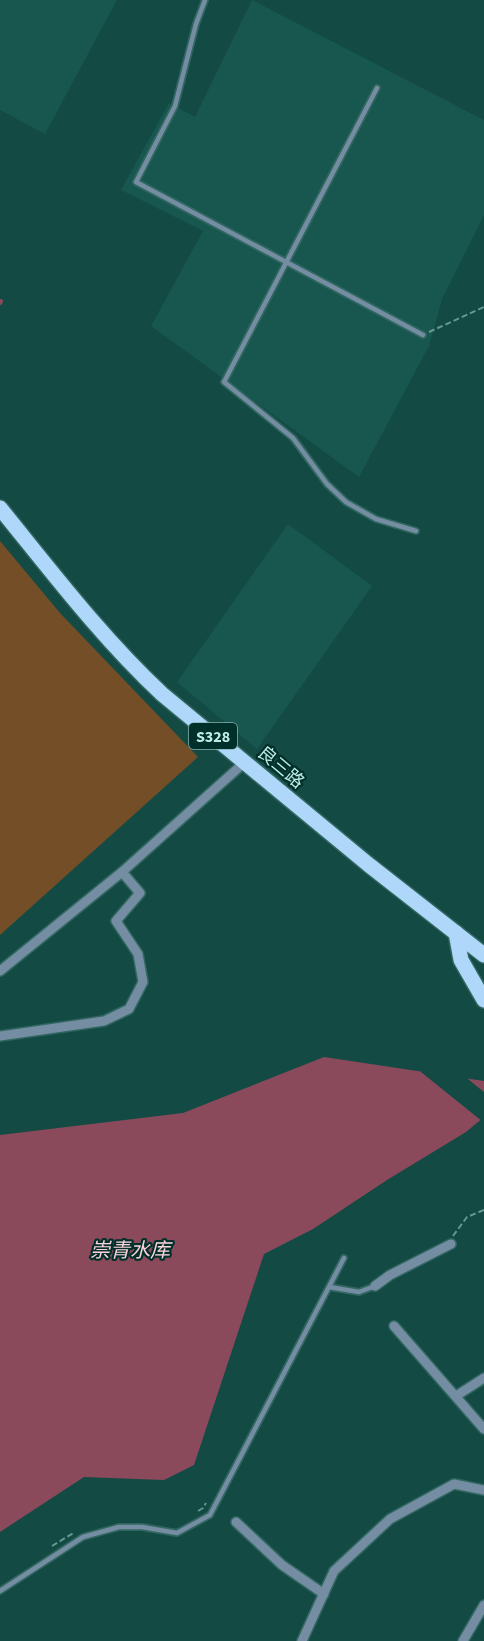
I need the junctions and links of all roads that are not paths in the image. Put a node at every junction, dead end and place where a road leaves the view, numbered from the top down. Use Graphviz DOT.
graph roads {
  1 [pos="205,0"];
  2 [pos="377,88"];
  3 [pos="286,262"];
  4 [pos="423,335"];
  5 [pos="0,508"];
  6 [pos="416,531"];
  7 [pos="245,762"];
  8 [pos="122,872"];
  9 [pos="456,933"];
  10 [pos="484,955"];
  11 [pos="0,971"];
  12 [pos="484,999"];
  13 [pos="0,1036"];
  14 [pos="451,1244"];
  15 [pos="344,1258"];
  16 [pos="375,1286"];
  17 [pos="329,1287"];
  18 [pos="394,1326"];
  19 [pos="484,1378"];
  20 [pos="456,1395"];
  21 [pos="484,1428"];
  22 [pos="484,1490"];
  23 [pos="236,1522"];
  24 [pos="0,1591"];
  25 [pos="324,1594"];
  26 [pos="484,1605"];
  27 [pos="302,1641"];
  28 [pos="463,1641"];
  1 -- 3 [label="lane"];
  2 -- 3 [label="lane"];
  3 -- 4 [label="lane"];
  3 -- 6 [label="lane"];
  5 -- 7 [label="main road, 良三路 / S328"];
  7 -- 8 [label="street"];
  7 -- 9 [label="main road, 良三路 / S328"];
  8 -- 11 [label="street"];
  8 -- 13 [label="street"];
  9 -- 10 [label="main road, 良三路 / S328"];
  9 -- 12 [label="main road"];
  14 -- 16 [label="street"];
  15 -- 17 [label="lane"];
  16 -- 17 [label="lane"];
  17 -- 24 [label="lane"];
  18 -- 20 [label="street"];
  19 -- 20 [label="street"];
  20 -- 21 [label="street"];
  22 -- 25 [label="street"];
  23 -- 25 [label="street"];
  25 -- 27 [label="street"];
  26 -- 28 [label="street"];
}
